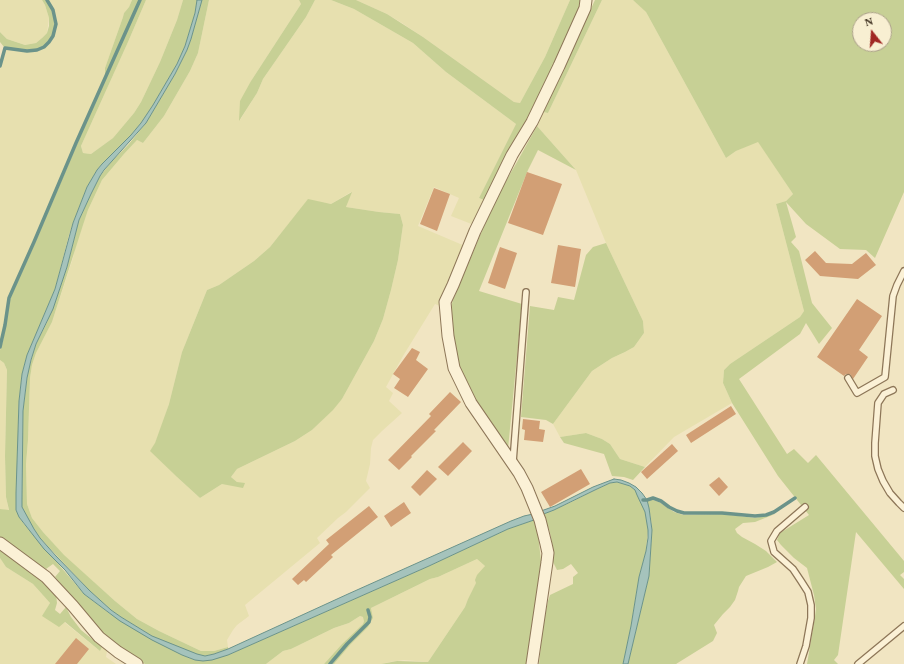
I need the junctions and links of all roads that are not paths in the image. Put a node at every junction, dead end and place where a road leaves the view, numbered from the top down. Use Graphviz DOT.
graph roads {
  1 [pos="586,0"];
  2 [pos="904,271"];
  3 [pos="526,292"];
  4 [pos="848,378"];
  5 [pos="893,390"];
  6 [pos="513,465"];
  7 [pos="805,507"];
  8 [pos="904,508"];
  9 [pos="0,543"];
  10 [pos="904,626"];
  11 [pos="137,664"];
  12 [pos="532,664"];
  13 [pos="800,664"];
  14 [pos="858,664"];
  1 -- 6 [label="street"];
  2 -- 4 [label="lane"];
  3 -- 6 [label="lane"];
  5 -- 8 [label="lane"];
  6 -- 12 [label="street"];
  7 -- 13 [label="lane"];
  9 -- 11 [label="street"];
  10 -- 14 [label="lane"];
}
